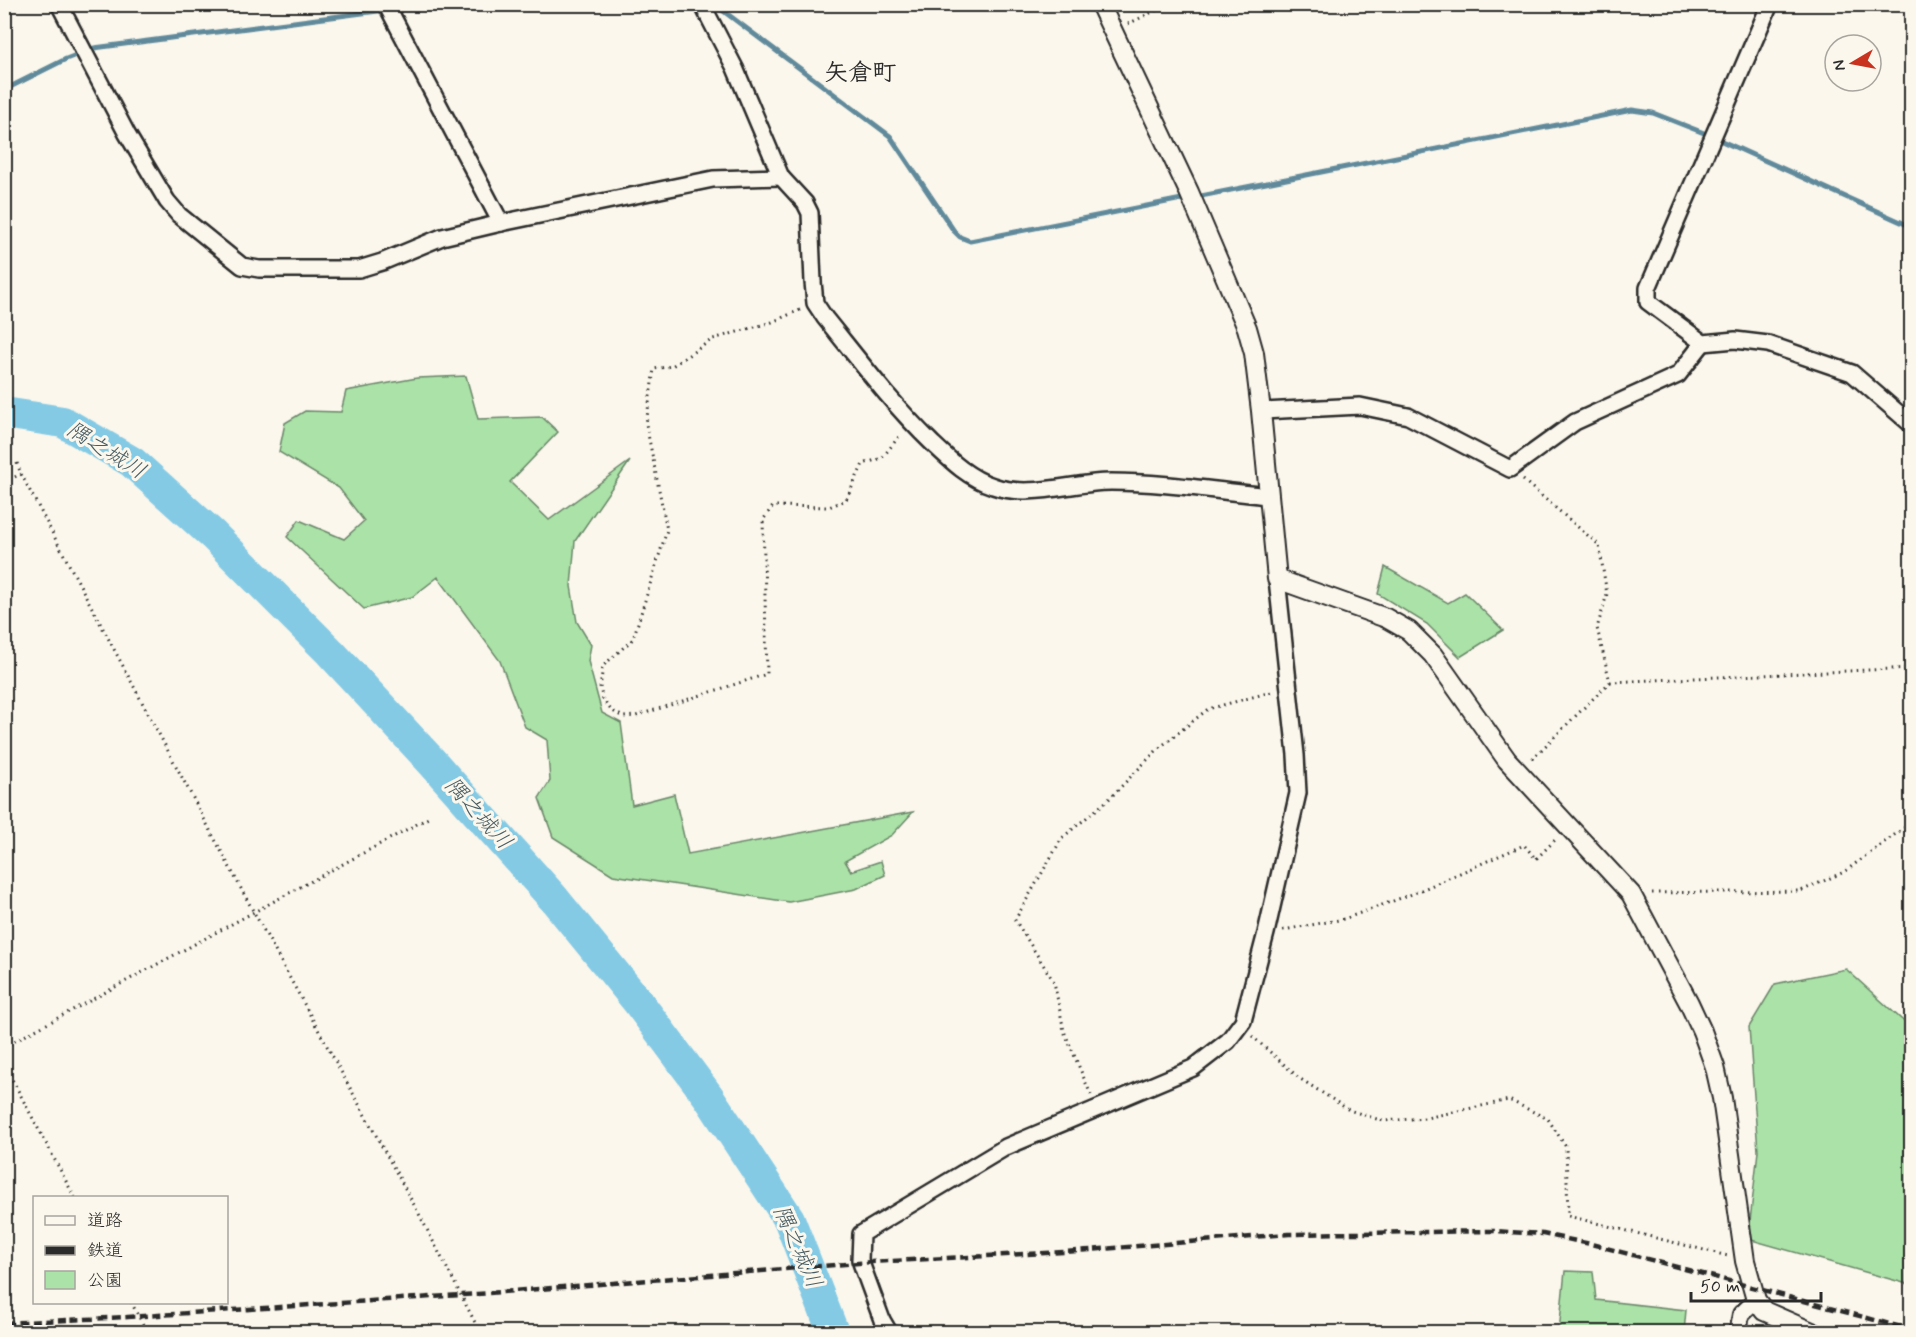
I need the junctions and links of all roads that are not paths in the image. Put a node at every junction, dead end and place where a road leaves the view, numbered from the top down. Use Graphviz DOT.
graph roads {
  1 [pos="59,4"];
  2 [pos="702,4"];
  3 [pos="1100,4"];
  4 [pos="1770,4"];
  5 [pos="388,8"];
  6 [pos="781,177"];
  7 [pos="501,223"];
  8 [pos="1703,343"];
  9 [pos="1261,411"];
  10 [pos="1911,425"];
  11 [pos="1269,496"];
  12 [pos="1277,579"];
  13 [pos="1756,1300"];
  14 [pos="889,1332"];
  15 [pos="1738,1332"];
  16 [pos="1812,1332"];
  1 -- 7 [label="street"];
  2 -- 6 [label="street"];
  3 -- 9 [label="street"];
  4 -- 8 [label="street"];
  5 -- 7 [label="street"];
  6 -- 7 [label="street"];
  6 -- 11 [label="street"];
  8 -- 9 [label="street"];
  8 -- 10 [label="street"];
  9 -- 11 [label="street"];
  11 -- 12 [label="street"];
  12 -- 13 [label="street"];
  12 -- 14 [label="street"];
  13 -- 15 [label="street"];
  13 -- 16 [label="street"];
}
